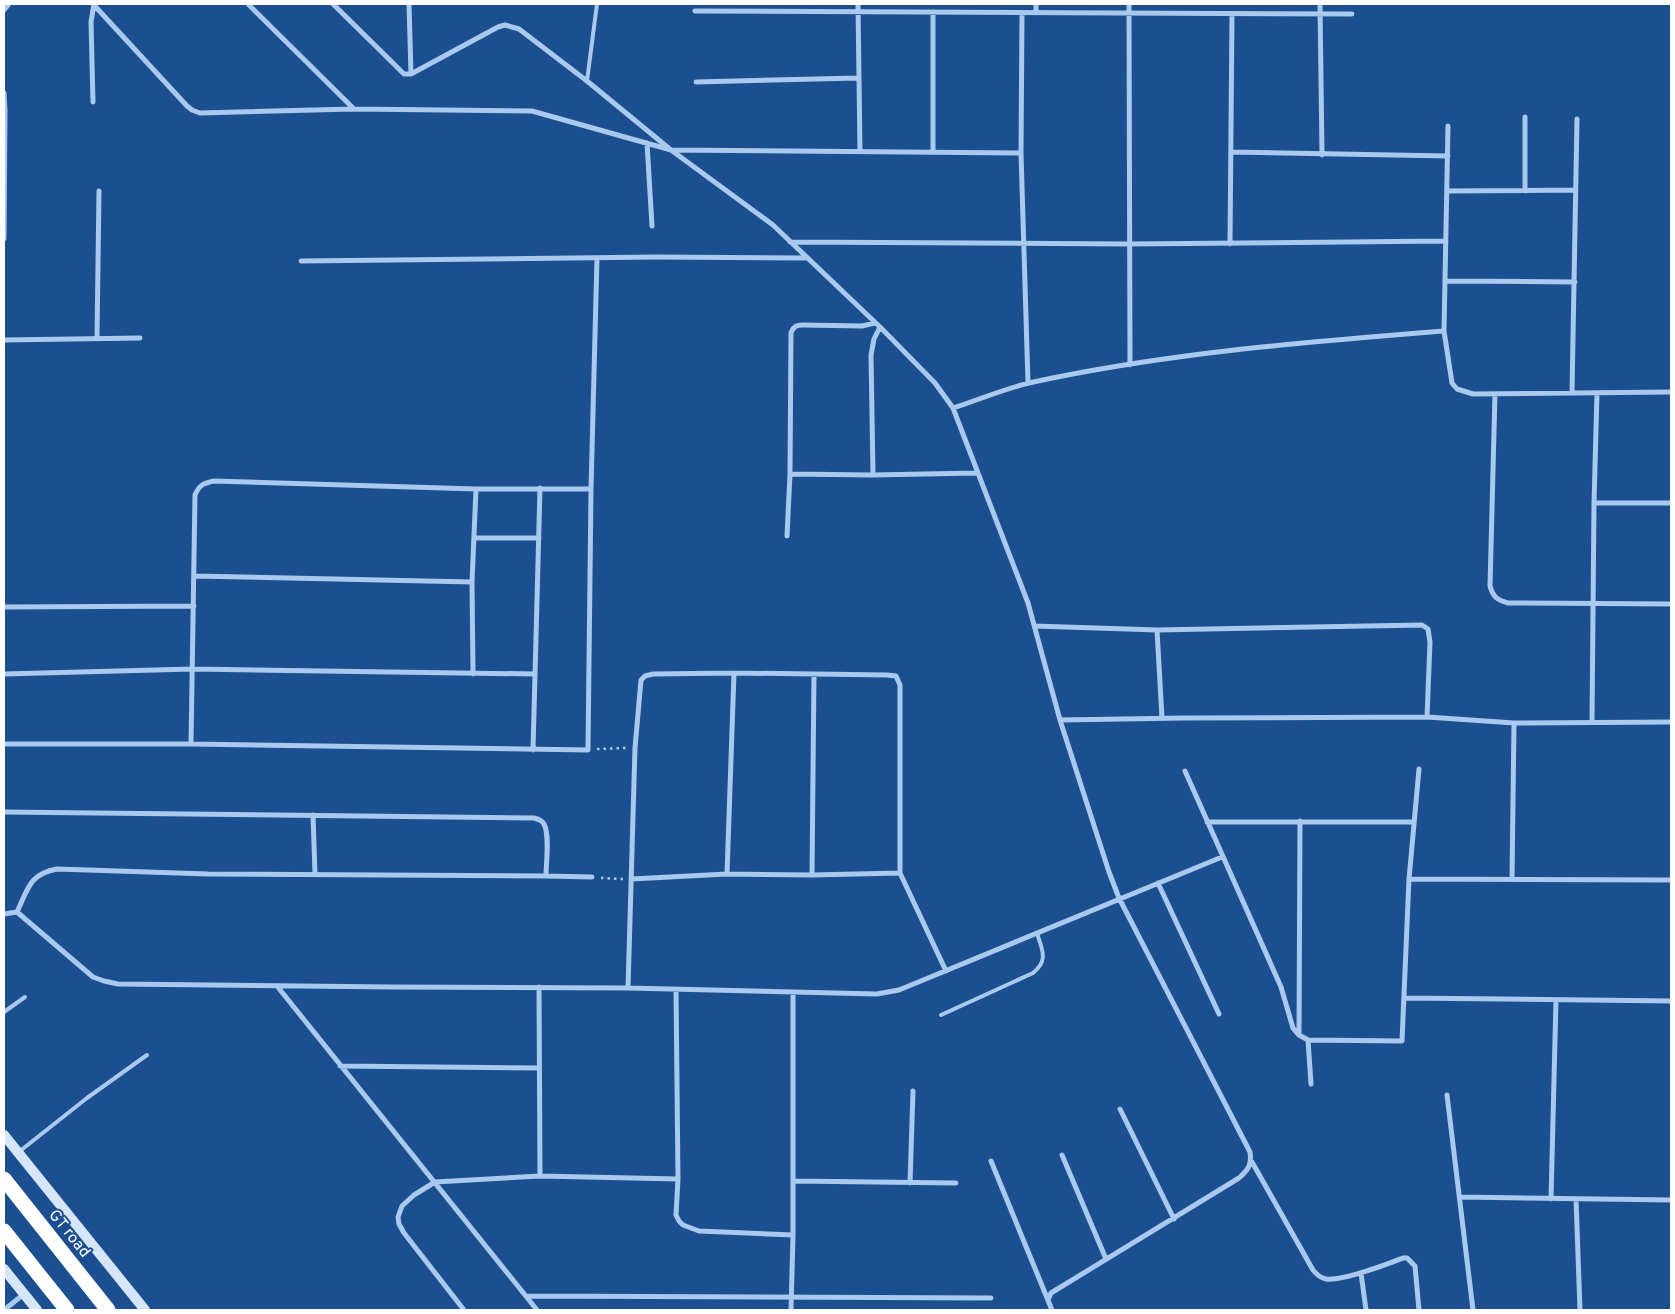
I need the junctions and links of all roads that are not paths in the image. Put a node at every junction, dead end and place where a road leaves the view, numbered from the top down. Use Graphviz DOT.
graph roads {
  1 [pos="94,4"];
  2 [pos="248,4"];
  3 [pos="333,4"];
  4 [pos="409,4"];
  5 [pos="597,4"];
  6 [pos="858,4"];
  7 [pos="1036,4"];
  8 [pos="1129,4"];
  9 [pos="1320,4"];
  10 [pos="858,11"];
  11 [pos="695,12"];
  12 [pos="933,12"];
  13 [pos="1022,13"];
  14 [pos="1036,13"];
  15 [pos="1129,13"];
  16 [pos="1320,13"];
  17 [pos="1232,14"];
  18 [pos="1352,14"];
  19 [pos="412,74"];
  20 [pos="858,78"];
  21 [pos="586,81"];
  22 [pos="696,82"];
  23 [pos="4,93"];
  24 [pos="93,102"];
  25 [pos="354,109"];
  26 [pos="4,111"];
  27 [pos="1525,117"];
  28 [pos="1577,119"];
  29 [pos="1448,126"];
  30 [pos="647,143"];
  31 [pos="672,150"];
  32 [pos="860,152"];
  33 [pos="933,152"];
  34 [pos="1232,152"];
  35 [pos="1021,153"];
  36 [pos="1322,155"];
  37 [pos="1448,156"];
  38 [pos="1576,190"];
  39 [pos="99,191"];
  40 [pos="1447,191"];
  41 [pos="1525,191"];
  42 [pos="652,226"];
  43 [pos="4,239"];
  44 [pos="1446,241"];
  45 [pos="790,242"];
  46 [pos="1023,243"];
  47 [pos="1128,244"];
  48 [pos="1230,244"];
  49 [pos="597,258"];
  50 [pos="806,258"];
  51 [pos="301,261"];
  52 [pos="1445,280"];
  53 [pos="1575,282"];
  54 [pos="876,323"];
  55 [pos="880,327"];
  56 [pos="1444,331"];
  57 [pos="140,338"];
  58 [pos="97,339"];
  59 [pos="4,340"];
  60 [pos="1130,365"];
  61 [pos="1028,383"];
  62 [pos="1671,392"];
  63 [pos="1572,393"];
  64 [pos="1495,394"];
  65 [pos="1597,394"];
  66 [pos="953,408"];
  67 [pos="977,473"];
  68 [pos="790,474"];
  69 [pos="873,475"];
  70 [pos="476,488"];
  71 [pos="540,488"];
  72 [pos="591,489"];
  73 [pos="1594,502"];
  74 [pos="1671,502"];
  75 [pos="787,536"];
  76 [pos="475,538"];
  77 [pos="539,538"];
  78 [pos="194,576"];
  79 [pos="472,582"];
  80 [pos="1594,604"];
  81 [pos="1671,604"];
  82 [pos="194,606"];
  83 [pos="4,607"];
  84 [pos="1035,626"];
  85 [pos="1157,630"];
  86 [pos="193,669"];
  87 [pos="734,673"];
  88 [pos="4,674"];
  89 [pos="473,674"];
  90 [pos="535,674"];
  91 [pos="814,674"];
  92 [pos="1426,717"];
  93 [pos="1162,718"];
  94 [pos="1060,720"];
  95 [pos="1592,722"];
  96 [pos="1671,722"];
  97 [pos="1514,723"];
  98 [pos="4,744"];
  99 [pos="191,744"];
  100 [pos="533,750"];
  101 [pos="1419,769"];
  102 [pos="1185,771"];
  103 [pos="4,812"];
  104 [pos="313,815"];
  105 [pos="1300,821"];
  106 [pos="1207,822"];
  107 [pos="1413,822"];
  108 [pos="1222,857"];
  109 [pos="900,873"];
  110 [pos="315,874"];
  111 [pos="727,874"];
  112 [pos="812,875"];
  113 [pos="546,876"];
  114 [pos="592,878"];
  115 [pos="631,879"];
  116 [pos="1409,879"];
  117 [pos="1512,879"];
  118 [pos="1671,880"];
  119 [pos="1158,883"];
  120 [pos="1119,898"];
  121 [pos="17,912"];
  122 [pos="4,914"];
  123 [pos="1037,933"];
  124 [pos="946,971"];
  125 [pos="277,986"];
  126 [pos="539,988"];
  127 [pos="628,988"];
  128 [pos="676,989"];
  129 [pos="793,993"];
  130 [pos="24,997"];
  131 [pos="1405,998"];
  132 [pos="1556,1000"];
  133 [pos="1671,1002"];
  134 [pos="4,1012"];
  135 [pos="1219,1014"];
  136 [pos="941,1015"];
  137 [pos="1299,1036"];
  138 [pos="1308,1040"];
  139 [pos="148,1055"];
  140 [pos="340,1066"];
  141 [pos="539,1068"];
  142 [pos="1311,1084"];
  143 [pos="913,1091"];
  144 [pos="1447,1095"];
  145 [pos="1120,1109"];
  146 [pos="4,1135"];
  147 [pos="18,1153"];
  148 [pos="1062,1155"];
  149 [pos="991,1161"];
  150 [pos="1252,1162"];
  151 [pos="540,1176"];
  152 [pos="4,1180"];
  153 [pos="678,1180"];
  154 [pos="793,1181"];
  155 [pos="435,1182"];
  156 [pos="910,1183"];
  157 [pos="956,1183"];
  158 [pos="1460,1197"];
  159 [pos="1551,1199"];
  160 [pos="1576,1199"];
  161 [pos="1671,1200"];
  162 [pos="1174,1219"];
  163 [pos="4,1231"];
  164 [pos="793,1235"];
  165 [pos="1106,1259"];
  166 [pos="4,1269"];
  167 [pos="1361,1272"];
  168 [pos="24,1294"];
  169 [pos="526,1296"];
  170 [pos="792,1297"];
  171 [pos="991,1298"];
  172 [pos="1048,1300"];
  173 [pos="4,1310"];
  174 [pos="37,1310"];
  175 [pos="67,1310"];
  176 [pos="108,1310"];
  177 [pos="145,1310"];
  178 [pos="464,1310"];
  179 [pos="537,1310"];
  180 [pos="791,1310"];
  181 [pos="1052,1310"];
  182 [pos="1366,1310"];
  183 [pos="1419,1310"];
  184 [pos="1473,1310"];
  185 [pos="1580,1310"];
  1 -- 24 [label="street"];
  1 -- 25 [label="street"];
  2 -- 25 [label="street"];
  3 -- 19 [label="street"];
  4 -- 19 [label="street"];
  5 -- 21 [label="lane"];
  6 -- 10 [label="street"];
  7 -- 14 [label="street"];
  8 -- 15 [label="street"];
  9 -- 16 [label="street"];
  10 -- 11 [label="street"];
  10 -- 12 [label="street"];
  10 -- 20 [label="street"];
  12 -- 13 [label="street"];
  12 -- 33 [label="street"];
  13 -- 14 [label="street"];
  13 -- 35 [label="street"];
  14 -- 15 [label="street"];
  15 -- 17 [label="street"];
  15 -- 47 [label="street"];
  16 -- 17 [label="street"];
  16 -- 18 [label="street"];
  16 -- 36 [label="street"];
  17 -- 34 [label="street"];
  19 -- 21 [label="street"];
  20 -- 22 [label="street"];
  20 -- 32 [label="street"];
  21 -- 31 [label="street"];
  23 -- 26 [label="street"];
  25 -- 30 [label="street"];
  26 -- 43 [label="street"];
  27 -- 41 [label="street"];
  28 -- 38 [label="street"];
  29 -- 37 [label="street"];
  30 -- 31 [label="street"];
  30 -- 42 [label="street"];
  31 -- 32 [label="street"];
  31 -- 45 [label="street"];
  32 -- 33 [label="street"];
  33 -- 35 [label="street"];
  34 -- 36 [label="street"];
  34 -- 48 [label="street"];
  35 -- 46 [label="street"];
  36 -- 37 [label="street"];
  37 -- 40 [label="street"];
  38 -- 41 [label="street"];
  38 -- 53 [label="street"];
  39 -- 58 [label="street"];
  40 -- 41 [label="street"];
  40 -- 44 [label="street"];
  44 -- 48 [label="street"];
  44 -- 52 [label="street"];
  45 -- 46 [label="street"];
  45 -- 50 [label="street"];
  46 -- 47 [label="street"];
  46 -- 61 [label="street"];
  47 -- 48 [label="street"];
  47 -- 60 [label="street"];
  49 -- 50 [label="street"];
  49 -- 51 [label="street"];
  49 -- 72 [label="street"];
  50 -- 54 [label="street"];
  52 -- 53 [label="street"];
  52 -- 56 [label="street"];
  53 -- 63 [label="street"];
  54 -- 55 [label="street"];
  54 -- 68 [label="street"];
  55 -- 66 [label="street"];
  55 -- 69 [label="street"];
  56 -- 60 [label="street"];
  56 -- 64 [label="street"];
  57 -- 58 [label="street"];
  58 -- 59 [label="street"];
  60 -- 61 [label="street"];
  61 -- 66 [label="street"];
  62 -- 65 [label="street"];
  63 -- 64 [label="street"];
  63 -- 65 [label="street"];
  64 -- 80 [label="street"];
  65 -- 73 [label="street"];
  66 -- 67 [label="street"];
  67 -- 69 [label="street"];
  67 -- 84 [label="street"];
  68 -- 69 [label="street"];
  68 -- 75 [label="street"];
  70 -- 71 [label="street"];
  70 -- 76 [label="street"];
  70 -- 78 [label="street"];
  71 -- 72 [label="street"];
  71 -- 77 [label="street"];
  72 -- 100 [label="street"];
  73 -- 74 [label="street"];
  73 -- 80 [label="street"];
  76 -- 77 [label="street"];
  76 -- 79 [label="street"];
  77 -- 90 [label="street"];
  78 -- 79 [label="street"];
  78 -- 82 [label="street"];
  79 -- 89 [label="street"];
  80 -- 81 [label="street"];
  80 -- 95 [label="street"];
  82 -- 83 [label="street"];
  82 -- 86 [label="street"];
  84 -- 85 [label="street"];
  84 -- 94 [label="street"];
  85 -- 92 [label="street"];
  85 -- 93 [label="street"];
  86 -- 88 [label="street"];
  86 -- 89 [label="street"];
  86 -- 99 [label="street"];
  87 -- 91 [label="street"];
  87 -- 111 [label="street"];
  87 -- 115 [label="street"];
  89 -- 90 [label="street"];
  90 -- 100 [label="street"];
  91 -- 109 [label="street"];
  91 -- 112 [label="street"];
  92 -- 93 [label="street"];
  92 -- 97 [label="street"];
  93 -- 94 [label="street"];
  94 -- 120 [label="street"];
  95 -- 96 [label="street"];
  95 -- 97 [label="street"];
  97 -- 117 [label="street"];
  98 -- 99 [label="street"];
  99 -- 100 [label="street"];
  101 -- 107 [label="street"];
  102 -- 106 [label="street"];
  103 -- 104 [label="street"];
  104 -- 110 [label="street"];
  104 -- 113 [label="street"];
  105 -- 106 [label="street"];
  105 -- 107 [label="street"];
  105 -- 137 [label="street"];
  106 -- 108 [label="street"];
  107 -- 116 [label="street"];
  108 -- 119 [label="street"];
  108 -- 137 [label="street"];
  109 -- 112 [label="street"];
  109 -- 124 [label="street"];
  110 -- 113 [label="street"];
  110 -- 121 [label="street"];
  111 -- 112 [label="street"];
  111 -- 115 [label="street"];
  113 -- 114 [label="street"];
  115 -- 127 [label="street"];
  116 -- 117 [label="street"];
  116 -- 131 [label="street"];
  117 -- 118 [label="street"];
  119 -- 120 [label="street"];
  119 -- 135 [label="street"];
  120 -- 123 [label="street"];
  120 -- 150 [label="street"];
  121 -- 122 [label="street"];
  121 -- 125 [label="street"];
  123 -- 124 [label="street"];
  123 -- 136 [label="lane"];
  124 -- 129 [label="street"];
  125 -- 126 [label="street"];
  125 -- 140 [label="street"];
  126 -- 127 [label="street"];
  126 -- 141 [label="street"];
  127 -- 128 [label="street"];
  128 -- 129 [label="street"];
  128 -- 153 [label="street"];
  129 -- 154 [label="street"];
  130 -- 134 [label="lane"];
  131 -- 132 [label="street"];
  131 -- 138 [label="street"];
  132 -- 133 [label="street"];
  132 -- 159 [label="street"];
  137 -- 138 [label="street"];
  138 -- 142 [label="street"];
  139 -- 147 [label="lane"];
  140 -- 141 [label="street"];
  140 -- 155 [label="street"];
  141 -- 151 [label="street"];
  143 -- 156 [label="street"];
  144 -- 158 [label="street"];
  145 -- 162 [label="street"];
  146 -- 147 [label="main road"];
  147 -- 177 [label="main road"];
  148 -- 165 [label="street"];
  149 -- 172 [label="street"];
  150 -- 162 [label="street"];
  150 -- 167 [label="street"];
  151 -- 153 [label="street"];
  151 -- 155 [label="street"];
  152 -- 176 [label="highway, GT road"];
  153 -- 164 [label="street"];
  154 -- 156 [label="street"];
  154 -- 164 [label="street"];
  155 -- 169 [label="street"];
  155 -- 178 [label="street"];
  156 -- 157 [label="street"];
  158 -- 159 [label="street"];
  158 -- 184 [label="street"];
  159 -- 160 [label="street"];
  160 -- 161 [label="street"];
  160 -- 185 [label="street"];
  162 -- 165 [label="street"];
  163 -- 175 [label="highway"];
  164 -- 170 [label="street"];
  165 -- 172 [label="street"];
  166 -- 168 [label="main road"];
  167 -- 182 [label="street"];
  167 -- 183 [label="street"];
  168 -- 173 [label="street"];
  168 -- 174 [label="main road"];
  169 -- 170 [label="street"];
  169 -- 179 [label="street"];
  170 -- 171 [label="street"];
  170 -- 180 [label="street"];
  172 -- 181 [label="street"];
}
